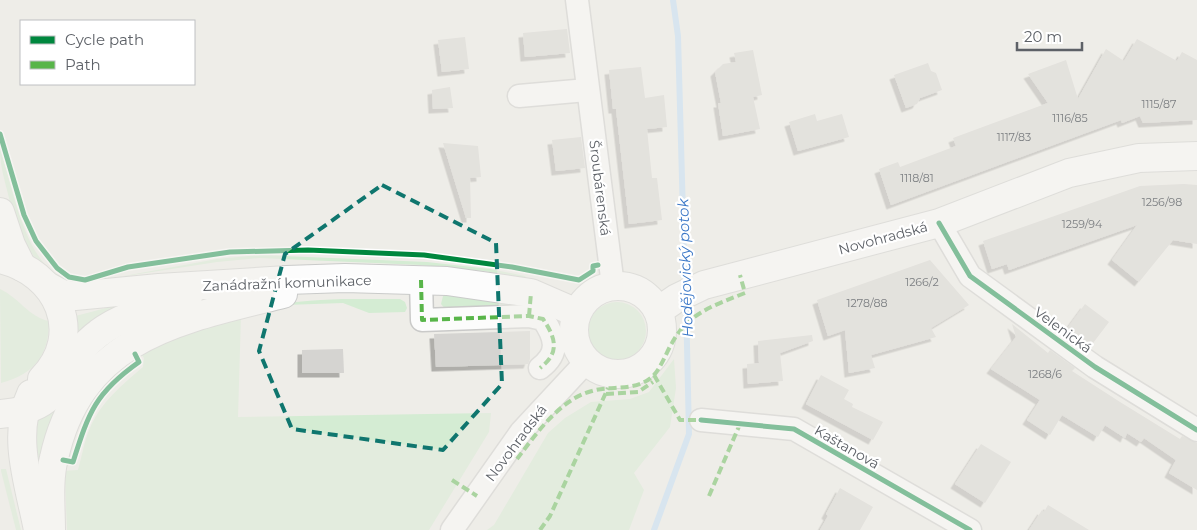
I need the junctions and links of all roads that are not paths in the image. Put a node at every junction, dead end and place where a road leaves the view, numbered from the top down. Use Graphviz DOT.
graph roads {
  1 [pos="577,0"];
  2 [pos="587,90"];
  3 [pos="519,96"];
  4 [pos="1197,156"];
  5 [pos="0,212"];
  6 [pos="939,223"];
  7 [pos="7,267"];
  8 [pos="345,278"];
  9 [pos="421,280"];
  10 [pos="220,286"];
  11 [pos="613,286"];
  12 [pos="55,298"];
  13 [pos="530,304"];
  14 [pos="667,304"];
  15 [pos="577,313"];
  16 [pos="587,361"];
  17 [pos="540,368"];
  18 [pos="0,398"];
  19 [pos="20,404"];
  20 [pos="701,420"];
  21 [pos="0,430"];
  22 [pos="1197,430"];
  23 [pos="23,460"];
  24 [pos="38,530"];
  25 [pos="51,530"];
  26 [pos="452,530"];
  27 [pos="970,530"];
  1 -- 2 [label="street, Šroubárenská"];
  2 -- 3 [label="street"];
  2 -- 11 [label="street, Šroubárenská"];
  4 -- 6 [label="main road, Novohradská"];
  5 -- 7 [label="main road"];
  6 -- 14 [label="main road, Novohradská"];
  6 -- 22 [label="street, Velenická"];
  7 -- 12 [label="main road, Zanádražní komunikace"];
  8 -- 9 [label="main road, Zanádražní komunikace"];
  8 -- 10 [label="main road, Zanádražní komunikace"];
  8 -- 25 [label="main road"];
  9 -- 13 [label="main road, Zanádražní komunikace"];
  9 -- 13 [label="street"];
  10 -- 12 [label="main road, Zanádražní komunikace"];
  10 -- 19 [label="main road"];
  11 -- 14 [label="main road"];
  11 -- 15 [label="main road"];
  12 -- 19 [label="main road"];
  13 -- 15 [label="main road, Zanádražní komunikace"];
  13 -- 17 [label="street"];
  14 -- 16 [label="main road"];
  15 -- 16 [label="main road"];
  16 -- 26 [label="street, Novohradská"];
  18 -- 19 [label="main road"];
  19 -- 23 [label="main road"];
  20 -- 27 [label="street, Kaštanová"];
  21 -- 23 [label="main road"];
  23 -- 24 [label="main road"];
}
